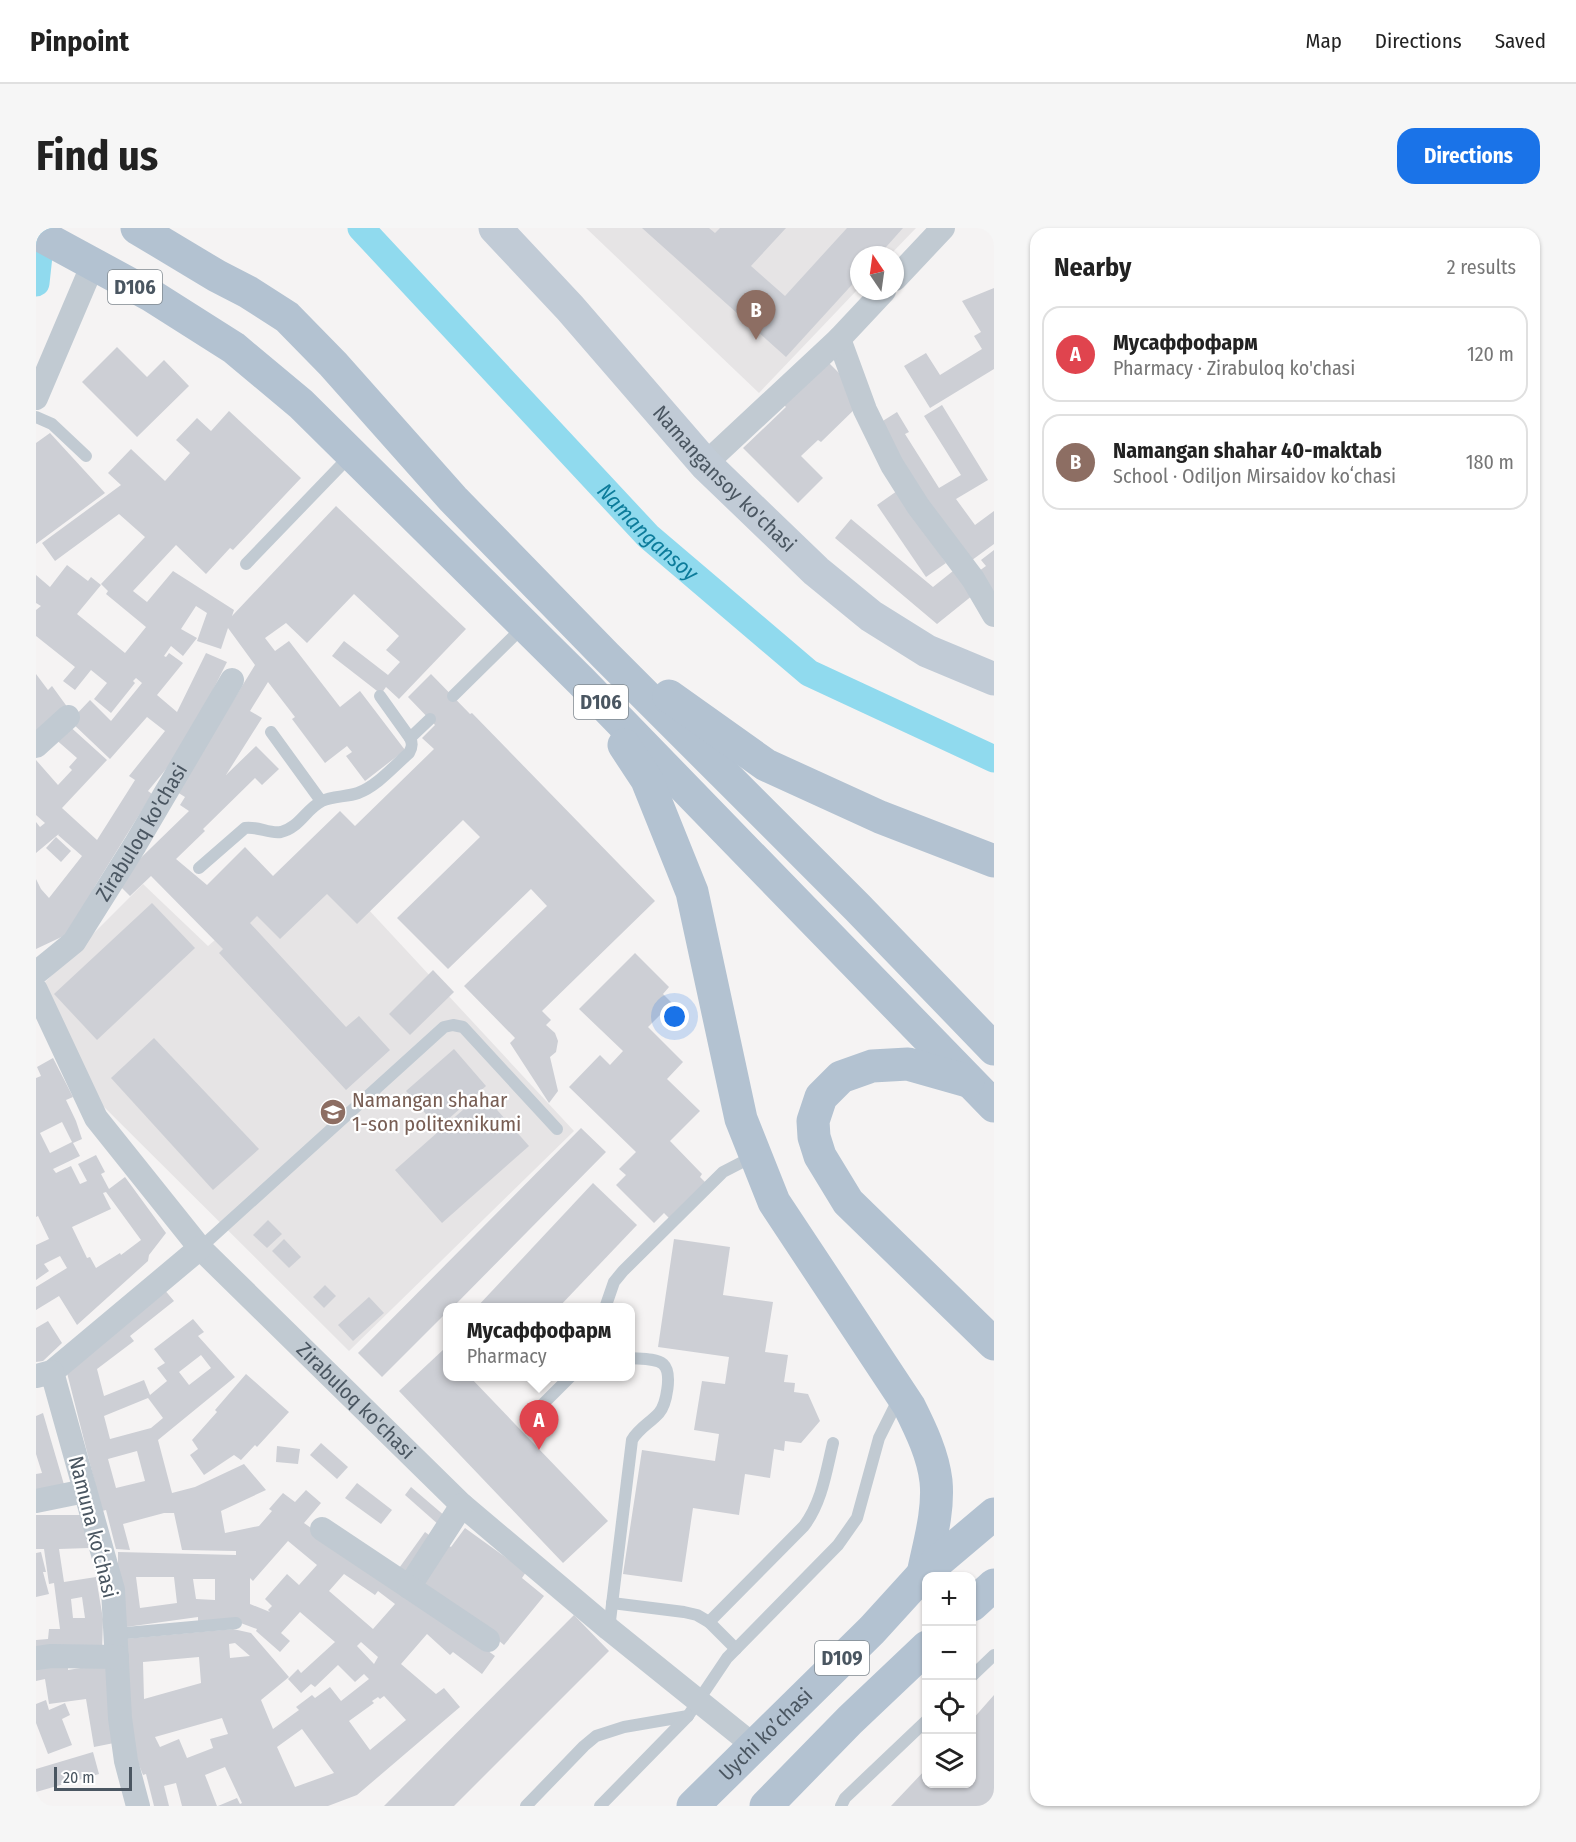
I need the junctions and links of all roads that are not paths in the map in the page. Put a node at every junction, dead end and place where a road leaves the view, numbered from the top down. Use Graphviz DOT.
graph roads {
  1 [pos="137,228"];
  2 [pos="943,228"];
  3 [pos="36,233"];
  4 [pos="505,234"];
  5 [pos="86,261"];
  6 [pos="904,269"];
  7 [pos="876,300"];
  8 [pos="839,339"];
  9 [pos="36,398"];
  10 [pos="36,417"];
  11 [pos="351,454"];
  12 [pos="86,456"];
  13 [pos="705,464"];
  14 [pos="246,564"];
  15 [pos="994,615"];
  16 [pos="525,625"];
  17 [pos="606,656"];
  18 [pos="994,679"];
  19 [pos="232,680"];
  20 [pos="581,681"];
  21 [pos="380,696"];
  22 [pos="453,696"];
  23 [pos="68,717"];
  24 [pos="430,719"];
  25 [pos="271,732"];
  26 [pos="410,738"];
  27 [pos="36,746"];
  28 [pos="321,801"];
  29 [pos="994,861"];
  30 [pos="199,868"];
  31 [pos="36,973"];
  32 [pos="36,990"];
  33 [pos="994,1049"];
  34 [pos="971,1082"];
  35 [pos="994,1106"];
  36 [pos="557,1129"];
  37 [pos="755,1155"];
  38 [pos="200,1248"];
  39 [pos="607,1303"];
  40 [pos="994,1344"];
  41 [pos="635,1359"];
  42 [pos="44,1374"];
  43 [pos="567,1381"];
  44 [pos="901,1395"];
  45 [pos="534,1413"];
  46 [pos="833,1443"];
  47 [pos="85,1491"];
  48 [pos="36,1501"];
  49 [pos="462,1505"];
  50 [pos="994,1514"];
  51 [pos="322,1529"];
  52 [pos="923,1572"];
  53 [pos="925,1572"];
  54 [pos="922,1575"];
  55 [pos="994,1585"];
  56 [pos="409,1587"];
  57 [pos="976,1601"];
  58 [pos="612,1603"];
  59 [pos="709,1622"];
  60 [pos="236,1623"];
  61 [pos="609,1629"];
  62 [pos="488,1640"];
  63 [pos="116,1646"];
  64 [pos="736,1648"];
  65 [pos="922,1652"];
  66 [pos="994,1655"];
  67 [pos="36,1658"];
  68 [pos="976,1672"];
  69 [pos="693,1708"];
  70 [pos="922,1725"];
  71 [pos="753,1745"];
  72 [pos="138,1806"];
  73 [pos="525,1806"];
  74 [pos="600,1806"];
  75 [pos="693,1806"];
  76 [pos="766,1806"];
  77 [pos="841,1806"];
  1 -- 17 [label="main road, D106"];
  2 -- 6 [label="street"];
  3 -- 5 [label="main road, D106"];
  4 -- 13 [label="street, Namangansoy ko'chasi"];
  5 -- 9 [label="street"];
  5 -- 11 [label="main road, D106"];
  7 -- 8 [label="street"];
  8 -- 13 [label="street"];
  8 -- 15 [label="street"];
  10 -- 12 [label="lane"];
  11 -- 14 [label="lane"];
  11 -- 16 [label="main road, D106"];
  13 -- 18 [label="street, Namangansoy ko'chasi"];
  16 -- 20 [label="main road, D106"];
  16 -- 22 [label="lane"];
  17 -- 29 [label="main road"];
  17 -- 33 [label="main road, D106"];
  19 -- 31 [label="street, Zirabuloq ko'chasi"];
  20 -- 34 [label="main road, D106"];
  20 -- 37 [label="main road"];
  21 -- 26 [label="lane"];
  23 -- 27 [label="street"];
  24 -- 26 [label="lane"];
  25 -- 28 [label="lane"];
  26 -- 28 [label="lane"];
  28 -- 30 [label="lane"];
  32 -- 38 [label="street, Zirabuloq ko'chasi"];
  34 -- 35 [label="main road, D106"];
  34 -- 40 [label="main road"];
  36 -- 38 [label="lane"];
  37 -- 39 [label="lane"];
  37 -- 44 [label="main road"];
  38 -- 42 [label="street"];
  38 -- 49 [label="street, Zirabuloq ko'chasi"];
  41 -- 58 [label="lane"];
  42 -- 47 [label="street, Namuna koʻchasi"];
  43 -- 45 [label="lane"];
  44 -- 52 [label="main road"];
  44 -- 64 [label="lane"];
  46 -- 59 [label="lane"];
  47 -- 48 [label="street"];
  47 -- 63 [label="street, Namuna koʻchasi"];
  49 -- 56 [label="street"];
  49 -- 61 [label="street, Zirabuloq ko'chasi"];
  50 -- 53 [label="main road, Uychi ko’chasi / D109"];
  51 -- 56 [label="street"];
  54 -- 71 [label="main road, Uychi ko’chasi / D109"];
  55 -- 57 [label="main road"];
  56 -- 62 [label="street"];
  58 -- 59 [label="lane"];
  58 -- 61 [label="lane"];
  59 -- 64 [label="lane"];
  60 -- 63 [label="lane"];
  61 -- 69 [label="street, Zirabuloq ko'chasi"];
  63 -- 67 [label="street"];
  63 -- 72 [label="street, Namuna koʻchasi"];
  64 -- 69 [label="lane"];
  65 -- 76 [label="main road, D109"];
  66 -- 68 [label="lane"];
  69 -- 71 [label="street, Zirabuloq ko'chasi"];
  69 -- 73 [label="lane"];
  69 -- 74 [label="lane"];
  70 -- 77 [label="lane"];
  71 -- 75 [label="main road, Uychi ko’chasi / D109"];
}
